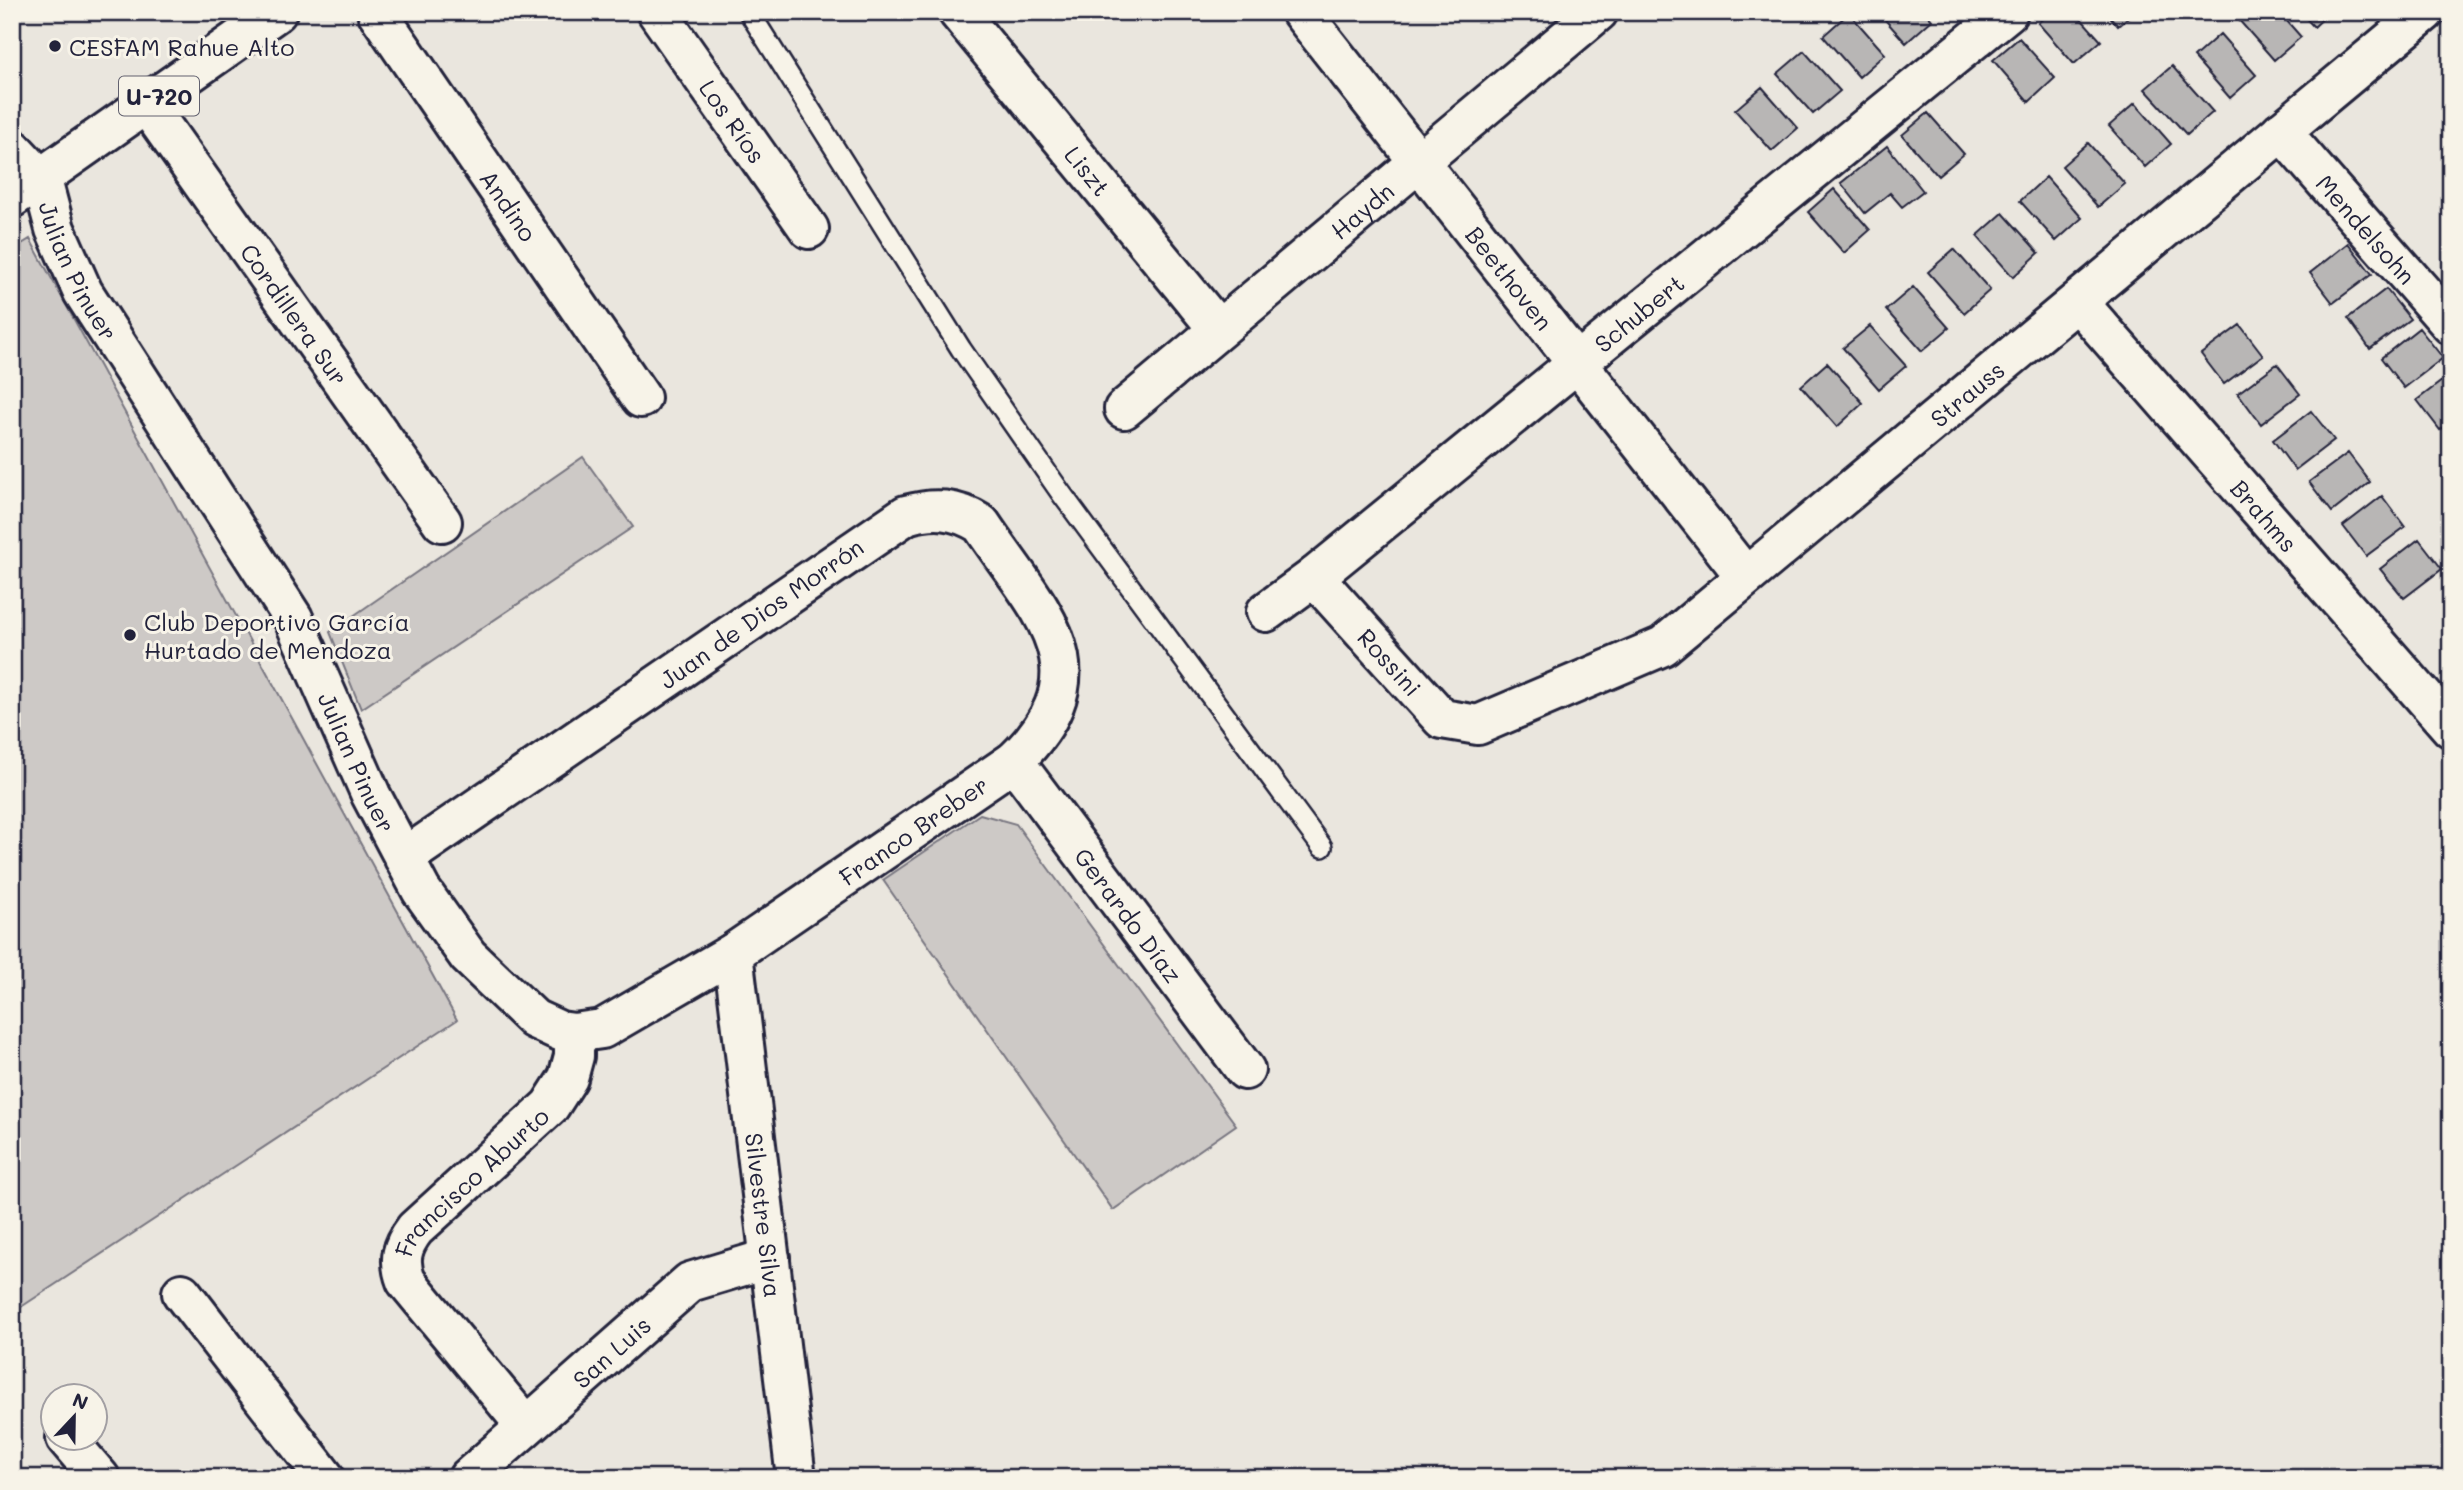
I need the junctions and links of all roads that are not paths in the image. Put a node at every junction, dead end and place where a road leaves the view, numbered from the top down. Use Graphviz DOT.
graph roads {
  1 [pos="277,12"];
  2 [pos="377,12"];
  3 [pos="657,12"];
  4 [pos="749,12"];
  5 [pos="958,12"];
  6 [pos="1301,12"];
  7 [pos="1598,12"];
  8 [pos="2008,12"];
  9 [pos="2425,12"];
  10 [pos="147,105"];
  11 [pos="2281,131"];
  12 [pos="12,148"];
  13 [pos="1419,161"];
  14 [pos="27,189"];
  15 [pos="809,229"];
  16 [pos="2079,303"];
  17 [pos="2451,325"];
  18 [pos="1218,329"];
  19 [pos="1577,362"];
  20 [pos="641,398"];
  21 [pos="1124,409"];
  22 [pos="442,522"];
  23 [pos="1745,576"];
  24 [pos="1314,577"];
  25 [pos="1266,612"];
  26 [pos="1063,679"];
  27 [pos="1478,725"];
  28 [pos="2451,728"];
  29 [pos="1014,761"];
  30 [pos="1322,847"];
  31 [pos="404,858"];
  32 [pos="733,953"];
  33 [pos="574,1033"];
  34 [pos="1245,1070"];
  35 [pos="770,1258"];
  36 [pos="182,1293"];
  37 [pos="525,1425"];
  38 [pos="78,1452"];
  39 [pos="100,1478"];
  40 [pos="325,1478"];
  41 [pos="468,1478"];
  42 [pos="796,1478"];
  1 -- 10 [label="street, U-720"];
  2 -- 20 [label="street, Andino"];
  3 -- 15 [label="street, Los Ríos"];
  4 -- 30 [label="lane"];
  5 -- 18 [label="street, Liszt"];
  6 -- 13 [label="street, Beethoven"];
  7 -- 13 [label="street, Haydn"];
  8 -- 19 [label="street, Schubert"];
  9 -- 11 [label="street, Strauss"];
  10 -- 14 [label="street, U-720"];
  10 -- 22 [label="street, Cordillera Sur"];
  11 -- 16 [label="street, Strauss"];
  11 -- 17 [label="street, Mendelsohn"];
  12 -- 14 [label="street"];
  13 -- 18 [label="street, Haydn"];
  13 -- 19 [label="street, Beethoven"];
  14 -- 31 [label="street, Julian Pinuer"];
  16 -- 23 [label="street, Strauss"];
  16 -- 28 [label="street, Brahms"];
  18 -- 21 [label="street, Haydn"];
  19 -- 23 [label="street, Beethoven"];
  19 -- 24 [label="street, Schubert"];
  23 -- 27 [label="street, Strauss"];
  24 -- 25 [label="street, Schubert"];
  24 -- 27 [label="street, Rossini"];
  26 -- 29 [label="street, Franco Breber"];
  26 -- 31 [label="street, Juan de Dios Morrón"];
  29 -- 32 [label="street, Franco Breber"];
  29 -- 34 [label="street, Gerardo Díaz"];
  31 -- 33 [label="street, Julian Pinuer"];
  32 -- 33 [label="street, Julian Pinuer"];
  32 -- 35 [label="street, Silvestre Silva"];
  33 -- 37 [label="street, Francisco Aburto"];
  35 -- 37 [label="street, San Luis"];
  35 -- 42 [label="street, Silvestre Silva"];
  36 -- 40 [label="street"];
  37 -- 41 [label="street, San Luis"];
  38 -- 39 [label="street"];
}
